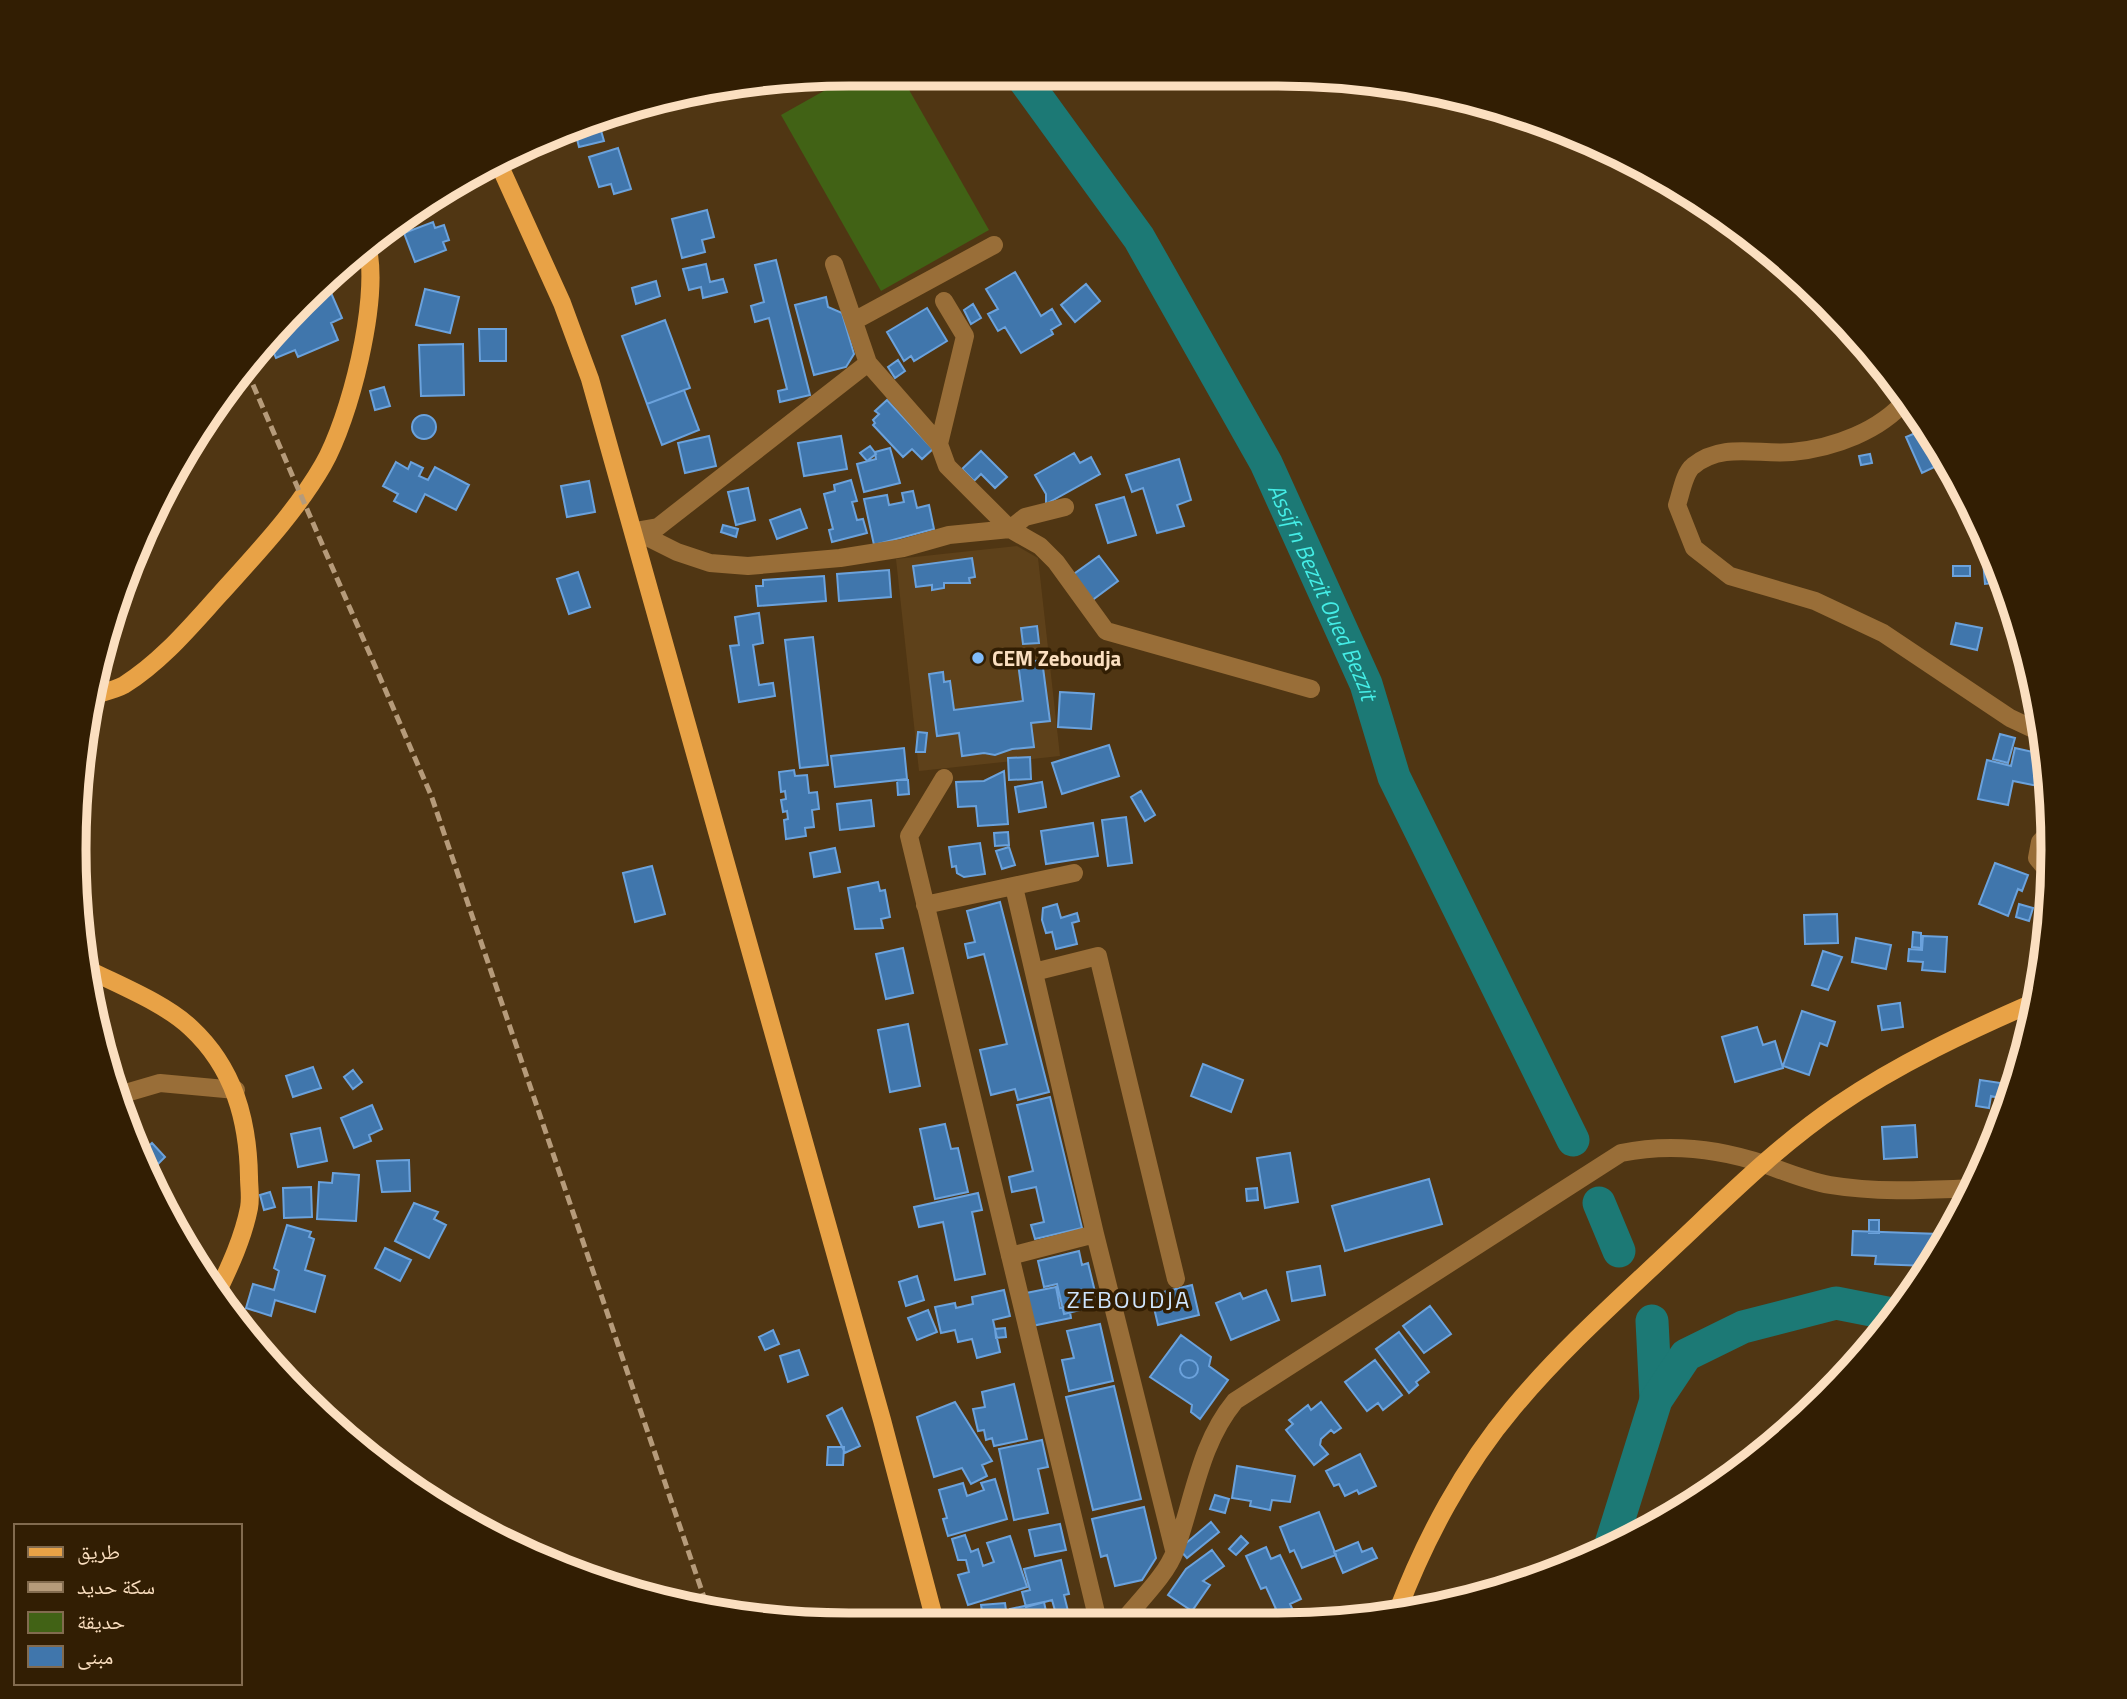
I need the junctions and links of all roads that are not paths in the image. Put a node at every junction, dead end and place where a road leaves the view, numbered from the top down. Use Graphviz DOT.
graph roads {
  1 [pos="502,170"];
  2 [pos="993,245"];
  3 [pos="369,257"];
  4 [pos="834,264"];
  5 [pos="944,301"];
  6 [pos="854,321"];
  7 [pos="868,363"];
  8 [pos="1900,408"];
  9 [pos="939,444"];
  10 [pos="1065,507"];
  11 [pos="1010,529"];
  12 [pos="635,531"];
  13 [pos="1311,689"];
  14 [pos="102,693"];
  15 [pos="2031,728"];
  16 [pos="944,778"];
  17 [pos="2041,840"];
  18 [pos="2041,863"];
  19 [pos="1074,873"];
  20 [pos="1014,887"];
  21 [pos="925,905"];
  22 [pos="1034,972"];
  23 [pos="96,973"];
  24 [pos="2025,1007"];
  25 [pos="236,1090"];
  26 [pos="125,1093"];
  27 [pos="1762,1164"];
  28 [pos="1961,1188"];
  29 [pos="1095,1234"];
  30 [pos="1010,1256"];
  31 [pos="1176,1279"];
  32 [pos="221,1284"];
  33 [pos="1174,1553"];
  34 [pos="1400,1603"];
  35 [pos="933,1613"];
  36 [pos="1096,1613"];
  37 [pos="1129,1613"];
  1 -- 12 [label="main road"];
  2 -- 6 [label="street"];
  3 -- 14 [label="main road"];
  4 -- 6 [label="street"];
  5 -- 9 [label="street"];
  6 -- 7 [label="street"];
  7 -- 9 [label="street"];
  7 -- 12 [label="street"];
  8 -- 15 [label="street"];
  9 -- 11 [label="street"];
  10 -- 11 [label="street"];
  11 -- 12 [label="street"];
  11 -- 13 [label="street"];
  12 -- 35 [label="main road"];
  16 -- 21 [label="street"];
  17 -- 18 [label="street"];
  19 -- 20 [label="street"];
  20 -- 21 [label="street"];
  20 -- 22 [label="street"];
  21 -- 30 [label="street"];
  22 -- 29 [label="street"];
  22 -- 31 [label="street"];
  23 -- 25 [label="main road"];
  24 -- 27 [label="main road"];
  25 -- 26 [label="street"];
  25 -- 32 [label="main road"];
  27 -- 28 [label="street"];
  27 -- 33 [label="street"];
  27 -- 34 [label="main road"];
  29 -- 30 [label="street"];
  29 -- 33 [label="street"];
  30 -- 36 [label="street"];
  33 -- 37 [label="street"];
}
